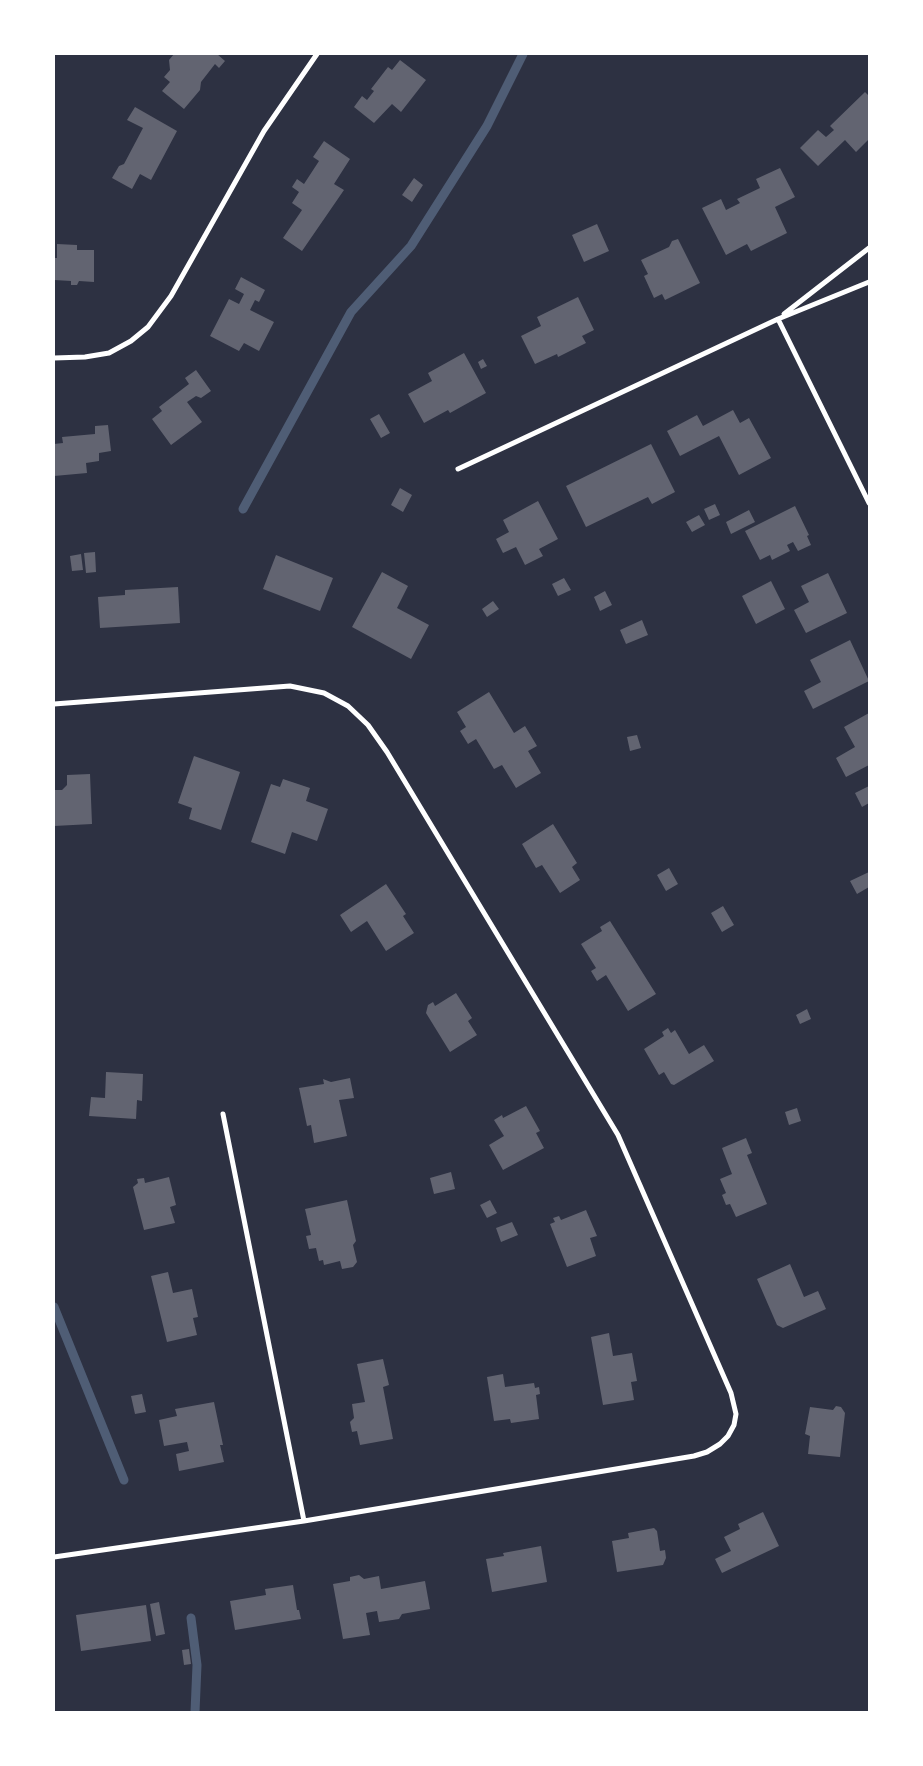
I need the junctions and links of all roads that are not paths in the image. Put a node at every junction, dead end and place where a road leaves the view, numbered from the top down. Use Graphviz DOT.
graph roads {
  1 [pos="317,54"];
  2 [pos="869,248"];
  3 [pos="869,282"];
  4 [pos="778,319"];
  5 [pos="54,358"];
  6 [pos="458,469"];
  7 [pos="869,503"];
  8 [pos="54,704"];
  9 [pos="223,1114"];
  10 [pos="304,1521"];
  11 [pos="54,1557"];
  1 -- 5 [label="street"];
  2 -- 4 [label="street"];
  3 -- 4 [label="street"];
  4 -- 6 [label="street"];
  4 -- 7 [label="street"];
  8 -- 10 [label="street"];
  9 -- 10 [label="street"];
  10 -- 11 [label="street"];
}
